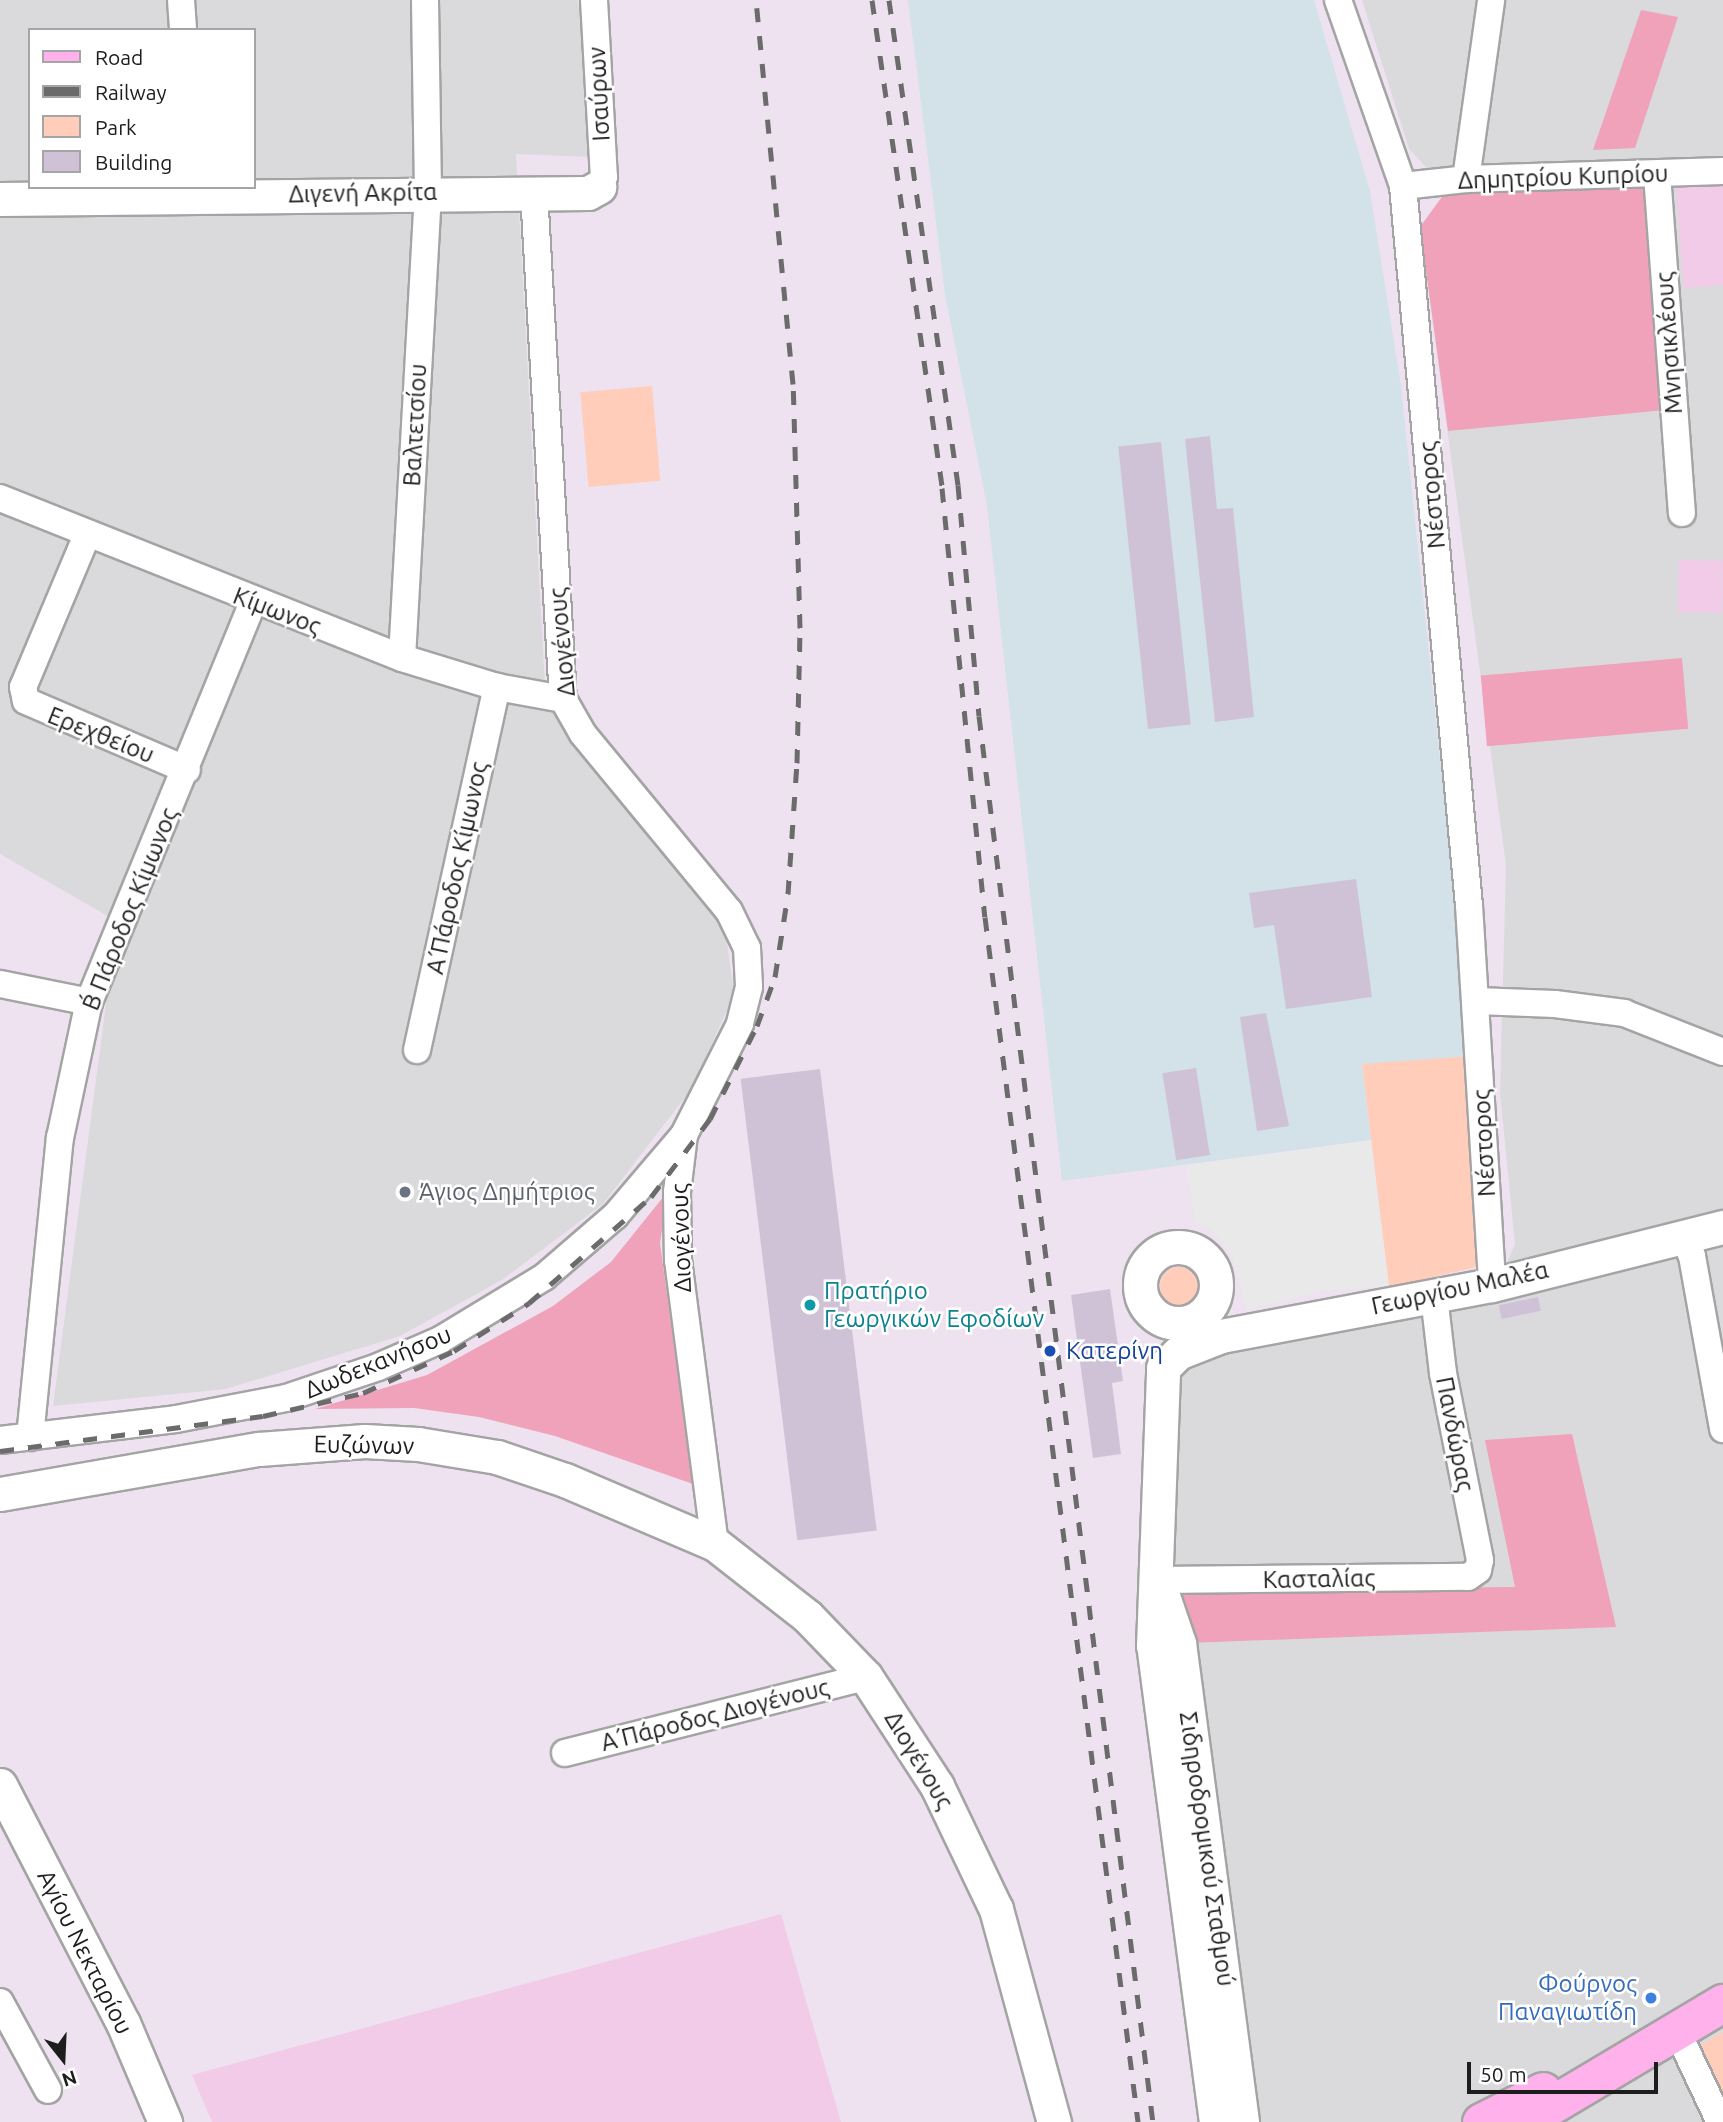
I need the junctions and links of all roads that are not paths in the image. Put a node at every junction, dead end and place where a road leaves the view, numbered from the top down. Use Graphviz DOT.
graph roads {
  1 [pos="181,0"];
  2 [pos="425,0"];
  3 [pos="594,0"];
  4 [pos="1338,0"];
  5 [pos="1490,0"];
  6 [pos="183,28"];
  7 [pos="1723,171"];
  8 [pos="1657,174"];
  9 [pos="1466,179"];
  10 [pos="599,187"];
  11 [pos="1404,187"];
  12 [pos="189,191"];
  13 [pos="428,192"];
  14 [pos="534,192"];
  15 [pos="0,199"];
  16 [pos="0,499"];
  17 [pos="1682,513"];
  18 [pos="87,536"];
  19 [pos="253,603"];
  20 [pos="402,659"];
  21 [pos="497,687"];
  22 [pos="563,699"];
  23 [pos="187,770"];
  24 [pos="0,984"];
  25 [pos="1477,1001"];
  26 [pos="89,1002"];
  27 [pos="417,1050"];
  28 [pos="1723,1052"];
  29 [pos="684,1135"];
  30 [pos="1723,1227"];
  31 [pos="1683,1237"];
  32 [pos="1492,1285"];
  33 [pos="1434,1296"];
  34 [pos="1213,1300"];
  35 [pos="1170,1323"];
  36 [pos="1244,1330"];
  37 [pos="1196,1344"];
  38 [pos="1723,1429"];
  39 [pos="30,1437"];
  40 [pos="0,1440"];
  41 [pos="0,1494"];
  42 [pos="715,1544"];
  43 [pos="1478,1570"];
  44 [pos="1157,1580"];
  45 [pos="866,1677"];
  46 [pos="565,1754"];
  47 [pos="0,1785"];
  48 [pos="1208,1940"];
  49 [pos="0,2002"];
  50 [pos="1723,2003"];
  51 [pos="1677,2031"];
  52 [pos="1605,2075"];
  53 [pos="48,2090"];
  54 [pos="165,2122"];
  55 [pos="1054,2122"];
  56 [pos="1216,2122"];
  57 [pos="1242,2122"];
  58 [pos="1481,2122"];
  59 [pos="1523,2122"];
  60 [pos="1552,2122"];
  61 [pos="1720,2122"];
  1 -- 6 [label="street"];
  2 -- 13 [label="street, Βαλτετσίου"];
  3 -- 10 [label="street, Ισαύρων"];
  4 -- 11 [label="street, Νέστορος"];
  5 -- 9 [label="street"];
  7 -- 8 [label="street, Δημητρίου Κυπρίου"];
  8 -- 9 [label="street, Δημητρίου Κυπρίου"];
  8 -- 17 [label="street, Μνησικλέους"];
  9 -- 11 [label="street, Δημητρίου Κυπρίου"];
  10 -- 14 [label="street, Διγενή Ακρίτα"];
  11 -- 25 [label="street, Νέστορος"];
  12 -- 13 [label="street, Διγενή Ακρίτα"];
  12 -- 15 [label="street, Διγενή Ακρίτα"];
  13 -- 14 [label="street, Διγενή Ακρίτα"];
  13 -- 20 [label="street, Βαλτετσίου"];
  14 -- 22 [label="street, Διογένους"];
  16 -- 18 [label="street, Κίμωνος"];
  18 -- 19 [label="street, Κίμωνος"];
  18 -- 23 [label="street, Ερεχθείου"];
  19 -- 20 [label="street, Κίμωνος"];
  19 -- 23 [label="street, Β΄ Πάροδος Κίμωνος"];
  20 -- 21 [label="street, Κίμωνος"];
  21 -- 22 [label="street, Κίμωνος"];
  21 -- 27 [label="street, Α΄ Πάροδος Κίμωνος"];
  22 -- 29 [label="street, Διογένους"];
  23 -- 26 [label="street, Β΄ Πάροδος Κίμωνος"];
  24 -- 26 [label="street"];
  25 -- 28 [label="street"];
  25 -- 32 [label="street, Νέστορος"];
  26 -- 39 [label="street, Β΄ Πάροδος Κίμωνος"];
  29 -- 39 [label="street, Δωδεκανήσου"];
  29 -- 42 [label="street, Διογένους"];
  30 -- 31 [label="street, Γεωργίου Μαλέα"];
  31 -- 32 [label="street, Γεωργίου Μαλέα"];
  31 -- 38 [label="street"];
  32 -- 33 [label="street, Γεωργίου Μαλέα"];
  33 -- 36 [label="street, Γεωργίου Μαλέα"];
  33 -- 43 [label="street, Πανδώρας"];
  34 -- 35 [label="street"];
  34 -- 35 [label="street"];
  34 -- 36 [label="street"];
  34 -- 37 [label="street"];
  35 -- 37 [label="street"];
  36 -- 37 [label="street, Γεωργίου Μαλέα"];
  37 -- 44 [label="street, Σιδηροδρομικού Σταθμού"];
  39 -- 40 [label="street, Δωδεκανήσου"];
  41 -- 42 [label="street, Ευζώνων"];
  42 -- 45 [label="street, Διογένους"];
  43 -- 44 [label="street, Κασταλίας"];
  44 -- 48 [label="street, Σιδηροδρομικού Σταθμού"];
  45 -- 46 [label="street, Α΄ Πάροδος Διογένους"];
  45 -- 55 [label="street, Διογένους"];
  47 -- 54 [label="street, Αγίου Νεκταρίου"];
  48 -- 56 [label="street, Σιδηροδρομικού Σταθμού"];
  48 -- 57 [label="street, Σιδηροδρομικού Σταθμού"];
  49 -- 53 [label="street"];
  50 -- 51 [label="main road"];
  51 -- 52 [label="main road"];
  51 -- 61 [label="street"];
  52 -- 58 [label="main road"];
  52 -- 59 [label="main road"];
  52 -- 60 [label="main road"];
}
